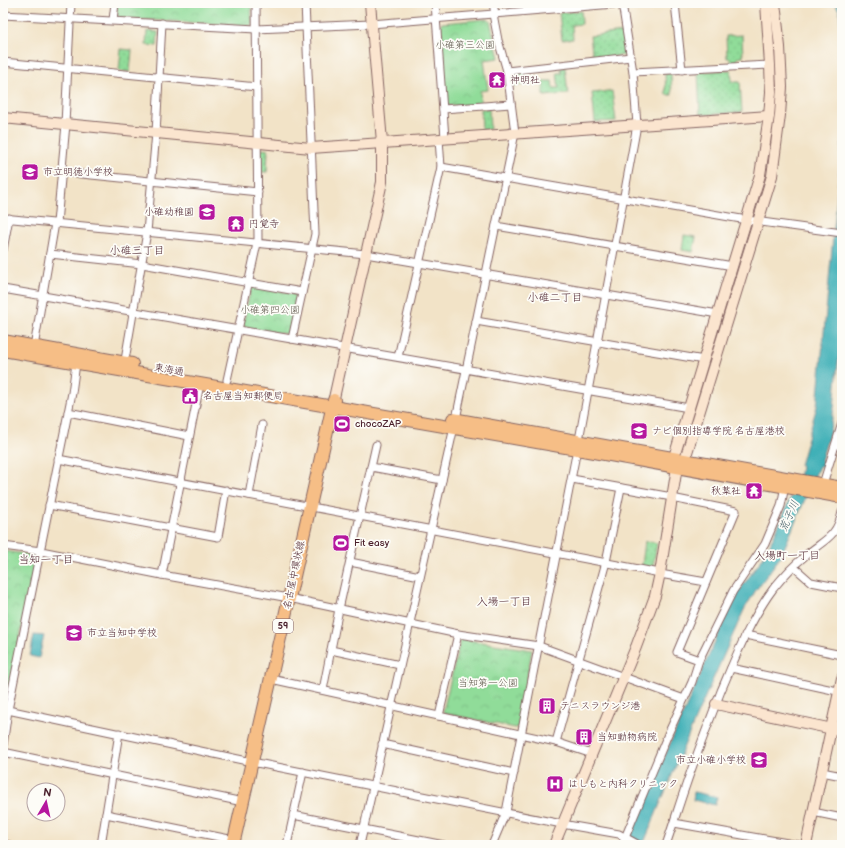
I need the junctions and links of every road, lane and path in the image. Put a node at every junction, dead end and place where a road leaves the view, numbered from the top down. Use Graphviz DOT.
graph roads {
  1 [pos="71,3"];
  2 [pos="115,3"];
  3 [pos="256,3"];
  4 [pos="305,3"];
  5 [pos="370,3"];
  6 [pos="435,3"];
  7 [pos="493,3"];
  8 [pos="622,3"];
  9 [pos="626,3"];
  10 [pos="675,3"];
  11 [pos="766,3"];
  12 [pos="775,3"];
  13 [pos="555,6"];
  14 [pos="3,14"];
  15 [pos="494,14"];
  16 [pos="70,18"];
  17 [pos="436,19"];
  18 [pos="113,20"];
  19 [pos="162,23"];
  20 [pos="372,24"];
  21 [pos="306,27"];
  22 [pos="256,29"];
  23 [pos="631,58"];
  24 [pos="3,62"];
  25 [pos="770,65"];
  26 [pos="68,68"];
  27 [pos="507,70"];
  28 [pos="682,70"];
  29 [pos="633,72"];
  30 [pos="159,77"];
  31 [pos="257,87"];
  32 [pos="511,104"];
  33 [pos="443,109"];
  34 [pos="769,116"];
  35 [pos="3,118"];
  36 [pos="65,124"];
  37 [pos="637,125"];
  38 [pos="156,133"];
  39 [pos="515,133"];
  40 [pos="442,138"];
  41 [pos="382,142"];
  42 [pos="257,143"];
  43 [pos="311,148"];
  44 [pos="441,168"];
  45 [pos="62,172"];
  46 [pos="505,178"];
  47 [pos="152,182"];
  48 [pos="258,192"];
  49 [pos="624,199"];
  50 [pos="6,218"];
  51 [pos="747,220"];
  52 [pos="758,221"];
  53 [pos="56,223"];
  54 [pos="496,226"];
  55 [pos="147,232"];
  56 [pos="842,233"];
  57 [pos="257,243"];
  58 [pos="615,246"];
  59 [pos="312,249"];
  60 [pos="3,250"];
  61 [pos="50,254"];
  62 [pos="366,254"];
  63 [pos="420,263"];
  64 [pos="142,264"];
  65 [pos="733,266"];
  66 [pos="486,274"];
  67 [pos="249,283"];
  68 [pos="3,289"];
  69 [pos="302,292"];
  70 [pos="606,295"];
  71 [pos="43,296"];
  72 [pos="133,312"];
  73 [pos="718,314"];
  74 [pos="476,321"];
  75 [pos="238,330"];
  76 [pos="292,339"];
  77 [pos="3,341"];
  78 [pos="597,341"];
  79 [pos="34,347"];
  80 [pos="345,348"];
  81 [pos="3,350"];
  82 [pos="398,358"];
  83 [pos="704,360"];
  84 [pos="76,363"];
  85 [pos="124,367"];
  86 [pos="466,369"];
  87 [pos="227,380"];
  88 [pos="200,384"];
  89 [pos="588,390"];
  90 [pos="333,402"];
  91 [pos="689,408"];
  92 [pos="68,412"];
  93 [pos="455,423"];
  94 [pos="842,423"];
  95 [pos="262,425"];
  96 [pos="189,436"];
  97 [pos="839,443"];
  98 [pos="578,444"];
  99 [pos="376,445"];
  100 [pos="58,459"];
  101 [pos="679,461"];
  102 [pos="371,467"];
  103 [pos="572,479"];
  104 [pos="442,480"];
  105 [pos="180,482"];
  106 [pos="791,484"];
  107 [pos="816,486"];
  108 [pos="620,488"];
  109 [pos="842,488"];
  110 [pos="226,490"];
  111 [pos="249,495"];
  112 [pos="842,497"];
  113 [pos="672,498"];
  114 [pos="49,505"];
  115 [pos="309,506"];
  116 [pos="842,512"];
  117 [pos="361,517"];
  118 [pos="171,528"];
  119 [pos="430,530"];
  120 [pos="3,546"];
  121 [pos="40,551"];
  122 [pos="557,553"];
  123 [pos="350,562"];
  124 [pos="606,562"];
  125 [pos="794,567"];
  126 [pos="660,574"];
  127 [pos="162,575"];
  128 [pos="420,576"];
  129 [pos="706,582"];
  130 [pos="842,588"];
  131 [pos="289,598"];
  132 [pos="339,609"];
  133 [pos="410,624"];
  134 [pos="458,634"];
  135 [pos="745,635"];
  136 [pos="539,646"];
  137 [pos="331,650"];
  138 [pos="842,655"];
  139 [pos="699,660"];
  140 [pos="579,661"];
  141 [pos="400,665"];
  142 [pos="731,668"];
  143 [pos="624,677"];
  144 [pos="842,678"];
  145 [pos="271,679"];
  146 [pos="322,690"];
  147 [pos="841,691"];
  148 [pos="684,699"];
  149 [pos="716,704"];
  150 [pos="391,705"];
  151 [pos="6,710"];
  152 [pos="439,716"];
  153 [pos="831,729"];
  154 [pos="842,731"];
  155 [pos="119,734"];
  156 [pos="521,734"];
  157 [pos="556,742"];
  158 [pos="382,744"];
  159 [pos="3,746"];
  160 [pos="3,752"];
  161 [pos="592,754"];
  162 [pos="252,762"];
  163 [pos="303,772"];
  164 [pos="822,772"];
  165 [pos="514,773"];
  166 [pos="113,774"];
  167 [pos="842,776"];
  168 [pos="373,786"];
  169 [pos="243,802"];
  170 [pos="506,812"];
  171 [pos="813,812"];
  172 [pos="106,814"];
  173 [pos="293,815"];
  174 [pos="842,818"];
  175 [pos="674,823"];
  176 [pos="562,824"];
  177 [pos="364,829"];
  178 [pos="626,838"];
  179 [pos="234,842"];
  180 [pos="3,844"];
  181 [pos="8,845"];
  182 [pos="103,845"];
  183 [pos="287,845"];
  184 [pos="360,845"];
  185 [pos="444,845"];
  186 [pos="492,845"];
  187 [pos="554,845"];
  188 [pos="622,845"];
  189 [pos="639,845"];
  190 [pos="666,845"];
  191 [pos="799,845"];
  192 [pos="806,845"];
  1 -- 16 [label="street"];
  2 -- 18 [label="street"];
  3 -- 22 [label="street"];
  4 -- 21 [label="street"];
  5 -- 20 [label="street"];
  6 -- 17 [label="street"];
  7 -- 15 [label="street"];
  8 -- 9 [label="street"];
  8 -- 13 [label="street"];
  8 -- 23 [label="street"];
  10 -- 28 [label="street"];
  11 -- 25 [label="street"];
  12 -- 52 [label="street"];
  13 -- 15 [label="street"];
  14 -- 16 [label="street"];
  15 -- 17 [label="street"];
  15 -- 27 [label="street"];
  16 -- 18 [label="street"];
  16 -- 26 [label="street"];
  17 -- 20 [label="street"];
  17 -- 33 [label="street"];
  18 -- 19 [label="street"];
  19 -- 22 [label="street"];
  19 -- 30 [label="street"];
  20 -- 21 [label="street"];
  20 -- 41 [label="street"];
  21 -- 22 [label="street"];
  21 -- 43 [label="street"];
  22 -- 31 [label="street"];
  23 -- 27 [label="street"];
  23 -- 29 [label="street"];
  24 -- 26 [label="street"];
  25 -- 28 [label="street"];
  25 -- 34 [label="street"];
  26 -- 30 [label="street"];
  26 -- 36 [label="street"];
  27 -- 32 [label="street"];
  28 -- 29 [label="street"];
  29 -- 37 [label="street"];
  30 -- 31 [label="street"];
  30 -- 38 [label="street"];
  31 -- 42 [label="street"];
  32 -- 33 [label="street"];
  32 -- 39 [label="street"];
  33 -- 40 [label="street"];
  34 -- 37 [label="street"];
  34 -- 51 [label="street"];
  35 -- 36 [label="street"];
  36 -- 38 [label="street"];
  36 -- 45 [label="street"];
  37 -- 39 [label="street"];
  37 -- 49 [label="street"];
  38 -- 42 [label="street"];
  38 -- 47 [label="street"];
  39 -- 40 [label="street"];
  39 -- 46 [label="street"];
  40 -- 41 [label="street"];
  40 -- 44 [label="street"];
  41 -- 43 [label="street"];
  41 -- 62 [label="street"];
  42 -- 43 [label="street"];
  42 -- 48 [label="street"];
  43 -- 59 [label="street"];
  44 -- 46 [label="street"];
  44 -- 63 [label="street"];
  45 -- 47 [label="street"];
  45 -- 53 [label="street"];
  46 -- 49 [label="street"];
  46 -- 54 [label="street"];
  47 -- 48 [label="street"];
  47 -- 55 [label="street"];
  48 -- 57 [label="street"];
  49 -- 51 [label="street"];
  49 -- 58 [label="street"];
  50 -- 53 [label="street"];
  50 -- 60 [label="street"];
  51 -- 52 [label="street"];
  51 -- 65 [label="street"];
  52 -- 56 [label="street"];
  52 -- 101 [label="street"];
  53 -- 55 [label="street"];
  53 -- 61 [label="street"];
  54 -- 58 [label="street"];
  54 -- 66 [label="street"];
  55 -- 57 [label="street"];
  55 -- 64 [label="street"];
  57 -- 59 [label="street"];
  57 -- 67 [label="street"];
  58 -- 65 [label="street"];
  58 -- 70 [label="street"];
  59 -- 62 [label="street"];
  59 -- 69 [label="street"];
  61 -- 64 [label="street"];
  61 -- 71 [label="street"];
  62 -- 63 [label="street"];
  62 -- 80 [label="street"];
  63 -- 66 [label="street"];
  63 -- 82 [label="street"];
  64 -- 67 [label="street"];
  64 -- 72 [label="street"];
  65 -- 73 [label="street"];
  66 -- 70 [label="street"];
  66 -- 74 [label="street"];
  67 -- 69 [label="street"];
  67 -- 75 [label="street"];
  68 -- 71 [label="street"];
  69 -- 76 [label="street"];
  70 -- 73 [label="street"];
  70 -- 78 [label="street"];
  71 -- 72 [label="street"];
  71 -- 79 [label="street"];
  72 -- 75 [label="street"];
  72 -- 85 [label="street"];
  73 -- 83 [label="street"];
  74 -- 78 [label="street"];
  74 -- 86 [label="street"];
  75 -- 76 [label="street"];
  75 -- 87 [label="street"];
  76 -- 80 [label="street"];
  77 -- 79 [label="main road, 東海通"];
  78 -- 83 [label="street"];
  78 -- 89 [label="street"];
  79 -- 85 [label="main road, 東海通"];
  80 -- 82 [label="street"];
  80 -- 90 [label="street"];
  81 -- 84 [label="main road, 東海通"];
  82 -- 86 [label="street"];
  83 -- 91 [label="street"];
  84 -- 85 [label="main road, 東海通"];
  84 -- 92 [label="street"];
  85 -- 87 [label="main road, 東海通"];
  85 -- 88 [label="main road, 東海通"];
  86 -- 89 [label="street"];
  86 -- 93 [label="street"];
  87 -- 90 [label="main road, 東海通"];
  88 -- 90 [label="main road, 東海通"];
  88 -- 96 [label="street"];
  89 -- 91 [label="street"];
  89 -- 98 [label="street"];
  90 -- 93 [label="main road"];
  90 -- 115 [label="main road, 名古屋中環状線 / 59"];
  91 -- 101 [label="street"];
  92 -- 96 [label="street"];
  92 -- 100 [label="street"];
  93 -- 98 [label="main road"];
  93 -- 104 [label="street"];
  94 -- 97 [label="street"];
  95 -- 111 [label="street"];
  96 -- 105 [label="street"];
  97 -- 107 [label="street"];
  98 -- 101 [label="main road"];
  98 -- 103 [label="street"];
  99 -- 102 [label="street"];
  100 -- 105 [label="street"];
  100 -- 114 [label="street"];
  101 -- 106 [label="main road"];
  101 -- 113 [label="street"];
  102 -- 104 [label="street"];
  102 -- 117 [label="street"];
  103 -- 108 [label="street"];
  103 -- 122 [label="street"];
  104 -- 119 [label="street"];
  105 -- 110 [label="street"];
  105 -- 118 [label="street"];
  106 -- 107 [label="main road"];
  106 -- 139 [label="street"];
  107 -- 109 [label="main road"];
  107 -- 112 [label="main road"];
  108 -- 113 [label="street"];
  108 -- 124 [label="street"];
  110 -- 111 [label="street"];
  110 -- 118 [label="street"];
  111 -- 115 [label="street"];
  113 -- 126 [label="street"];
  113 -- 129 [label="street"];
  114 -- 118 [label="street"];
  114 -- 121 [label="street"];
  115 -- 117 [label="street"];
  115 -- 131 [label="main road, 名古屋中環状線 / 59"];
  116 -- 125 [label="street"];
  117 -- 119 [label="street"];
  117 -- 123 [label="street"];
  118 -- 127 [label="street"];
  119 -- 122 [label="street"];
  119 -- 128 [label="street"];
  120 -- 121 [label="street"];
  121 -- 127 [label="street"];
  121 -- 151 [label="street"];
  122 -- 124 [label="street"];
  122 -- 136 [label="street"];
  123 -- 128 [label="street"];
  123 -- 132 [label="street"];
  124 -- 126 [label="street"];
  124 -- 140 [label="street"];
  125 -- 130 [label="street"];
  125 -- 135 [label="street"];
  126 -- 129 [label="street"];
  126 -- 143 [label="street"];
  127 -- 131 [label="street"];
  128 -- 133 [label="street"];
  129 -- 139 [label="street"];
  131 -- 132 [label="street"];
  131 -- 145 [label="main road, 名古屋中環状線 / 59"];
  132 -- 133 [label="street"];
  132 -- 137 [label="street"];
  133 -- 134 [label="street"];
  133 -- 141 [label="street"];
  134 -- 136 [label="street"];
  134 -- 152 [label="street"];
  135 -- 138 [label="street"];
  135 -- 142 [label="street"];
  136 -- 140 [label="street"];
  136 -- 156 [label="street"];
  137 -- 141 [label="street"];
  137 -- 146 [label="street"];
  139 -- 148 [label="street"];
  140 -- 143 [label="street"];
  140 -- 157 [label="street"];
  141 -- 150 [label="street"];
  142 -- 147 [label="street"];
  142 -- 149 [label="street"];
  143 -- 148 [label="street"];
  143 -- 161 [label="street"];
  144 -- 147 [label="street"];
  145 -- 146 [label="street"];
  145 -- 162 [label="main road, 名古屋中環状線 / 59"];
  146 -- 150 [label="street"];
  147 -- 153 [label="street"];
  148 -- 178 [label="street"];
  149 -- 153 [label="street"];
  149 -- 175 [label="street"];
  150 -- 152 [label="street"];
  150 -- 158 [label="street"];
  151 -- 155 [label="street"];
  151 -- 159 [label="street"];
  152 -- 156 [label="street"];
  153 -- 154 [label="street"];
  153 -- 164 [label="street"];
  155 -- 162 [label="street"];
  155 -- 166 [label="street"];
  156 -- 157 [label="street"];
  156 -- 165 [label="street"];
  157 -- 161 [label="street"];
  158 -- 165 [label="street"];
  158 -- 168 [label="street"];
  160 -- 166 [label="street"];
  161 -- 176 [label="street"];
  162 -- 163 [label="street"];
  162 -- 169 [label="main road, 名古屋中環状線 / 59"];
  163 -- 168 [label="street"];
  163 -- 173 [label="street"];
  164 -- 167 [label="street"];
  164 -- 171 [label="street"];
  165 -- 170 [label="street"];
  166 -- 169 [label="street"];
  166 -- 172 [label="street"];
  168 -- 170 [label="street"];
  168 -- 177 [label="street"];
  169 -- 179 [label="main road, 名古屋中環状線 / 59"];
  170 -- 176 [label="street"];
  170 -- 186 [label="street"];
  171 -- 174 [label="street"];
  171 -- 192 [label="street"];
  172 -- 179 [label="street"];
  172 -- 182 [label="street"];
  173 -- 177 [label="street"];
  173 -- 183 [label="street"];
  175 -- 190 [label="street"];
  175 -- 191 [label="street"];
  176 -- 178 [label="street"];
  176 -- 187 [label="street"];
  177 -- 184 [label="street"];
  177 -- 185 [label="street"];
  178 -- 188 [label="street"];
  178 -- 189 [label="street"];
  180 -- 181 [label="street"];
}
